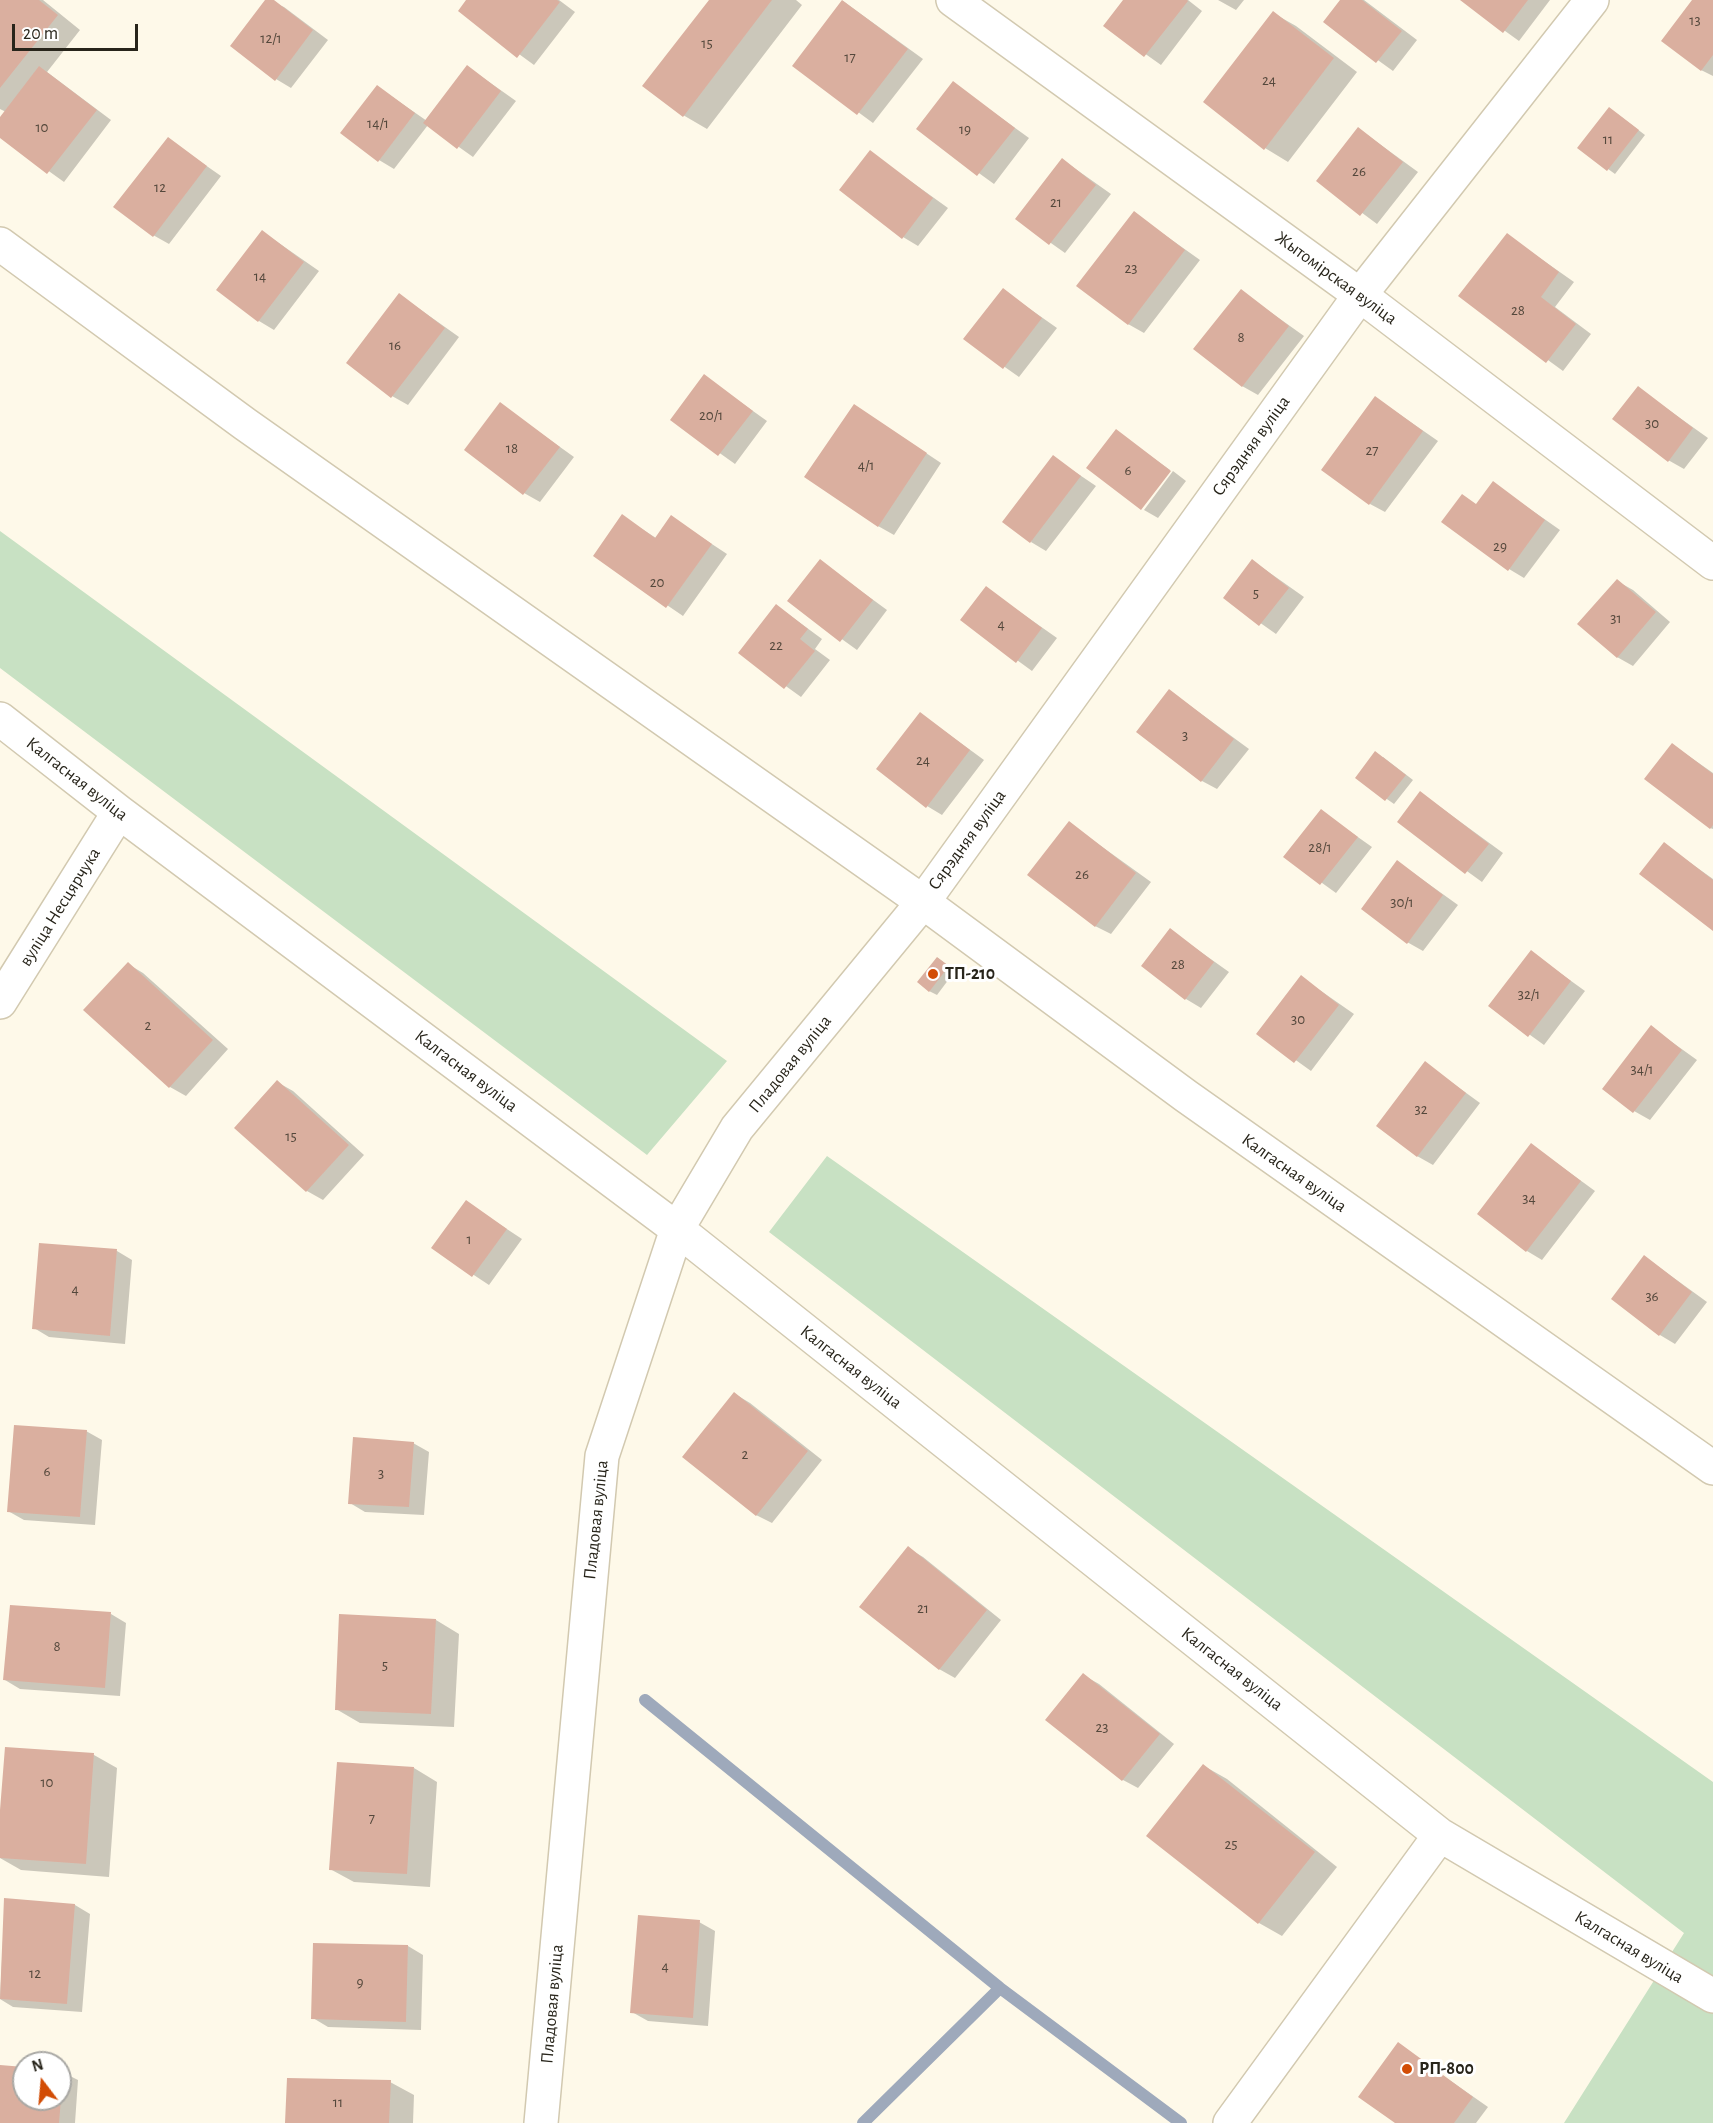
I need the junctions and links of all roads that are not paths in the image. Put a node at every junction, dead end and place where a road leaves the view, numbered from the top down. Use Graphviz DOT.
graph roads {
  1 [pos="953,0"];
  2 [pos="1592,0"];
  3 [pos="0,244"];
  4 [pos="1360,295"];
  5 [pos="1713,563"];
  6 [pos="0,719"];
  7 [pos="119,812"];
  8 [pos="923,902"];
  9 [pos="0,1002"];
  10 [pos="677,1228"];
  11 [pos="1713,1468"];
  12 [pos="1440,1835"];
  13 [pos="1713,1996"];
  14 [pos="541,2123"];
  15 [pos="1230,2123"];
  1 -- 4 [label="street, Жытомірская вуліца"];
  2 -- 4 [label="street, Сярэдняя вуліца"];
  3 -- 8 [label="street, Калгасная вуліца"];
  4 -- 5 [label="street, Жытомірская вуліца"];
  4 -- 8 [label="street, Сярэдняя вуліца"];
  6 -- 7 [label="street, Калгасная вуліца"];
  7 -- 9 [label="street, вуліца Несцярчука"];
  7 -- 10 [label="street, Калгасная вуліца"];
  8 -- 10 [label="street, Пладовая вуліца"];
  8 -- 11 [label="street, Калгасная вуліца"];
  10 -- 12 [label="street, Калгасная вуліца"];
  10 -- 14 [label="street, Пладовая вуліца"];
  12 -- 13 [label="street, Калгасная вуліца"];
  12 -- 15 [label="street"];
}
